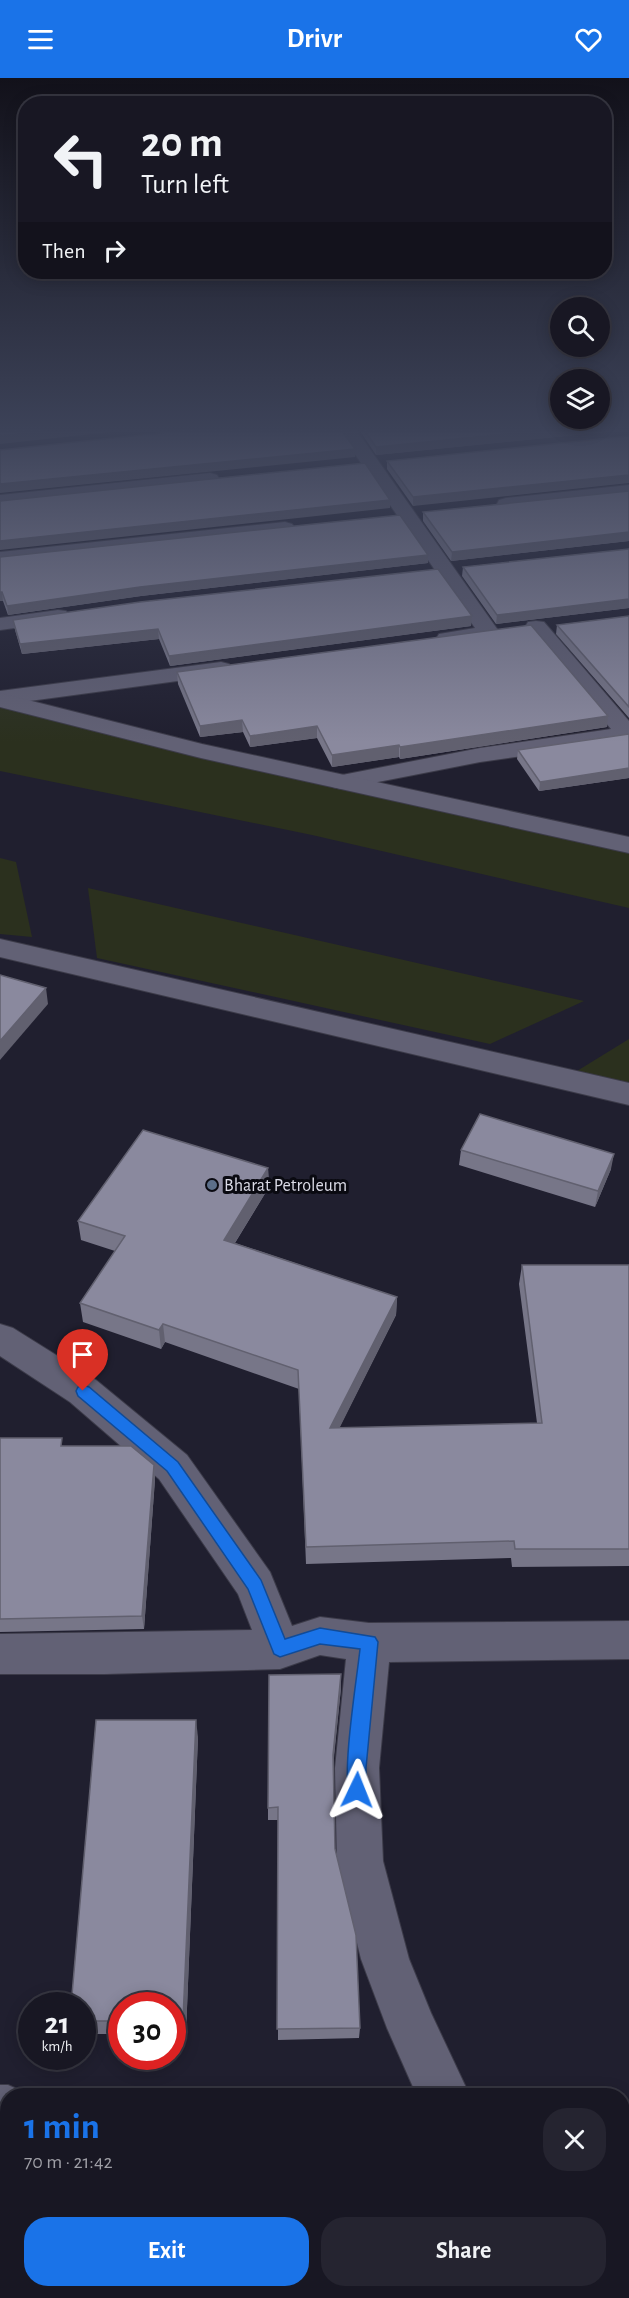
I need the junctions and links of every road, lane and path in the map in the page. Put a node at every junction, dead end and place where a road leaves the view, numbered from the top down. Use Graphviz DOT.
graph roads {
  1 [pos="218,535"];
  2 [pos="421,535"];
  3 [pos="0,558"];
  4 [pos="468,567"];
  5 [pos="445,570"];
  6 [pos="422,573"];
  7 [pos="82,612"];
  8 [pos="0,624"];
  9 [pos="560,625"];
  10 [pos="536,627"];
  11 [pos="489,633"];
  12 [pos="431,641"];
  13 [pos="245,666"];
  14 [pos="0,699"];
  15 [pos="629,734"];
  16 [pos="342,782"];
  17 [pos="629,845"];
  18 [pos="0,948"];
  19 [pos="629,1094"];
  20 [pos="0,1338"];
  21 [pos="629,1640"];
  22 [pos="369,1642"];
  23 [pos="280,1649"];
  24 [pos="0,1654"];
  25 [pos="440,2088"];
  1 -- 3 [label="street"];
  2 -- 5 [label="street"];
  4 -- 5 [label="street"];
  5 -- 6 [label="street"];
  5 -- 11 [label="street"];
  7 -- 8 [label="street"];
  9 -- 10 [label="street"];
  10 -- 11 [label="street"];
  10 -- 15 [label="street"];
  11 -- 12 [label="street"];
  13 -- 14 [label="street"];
  14 -- 16 [label="street"];
  15 -- 16 [label="street"];
  16 -- 17 [label="street"];
  18 -- 19 [label="street"];
  20 -- 23 [label="street"];
  21 -- 22 [label="street"];
  22 -- 23 [label="street"];
  22 -- 25 [label="street"];
  23 -- 24 [label="street"];
}
